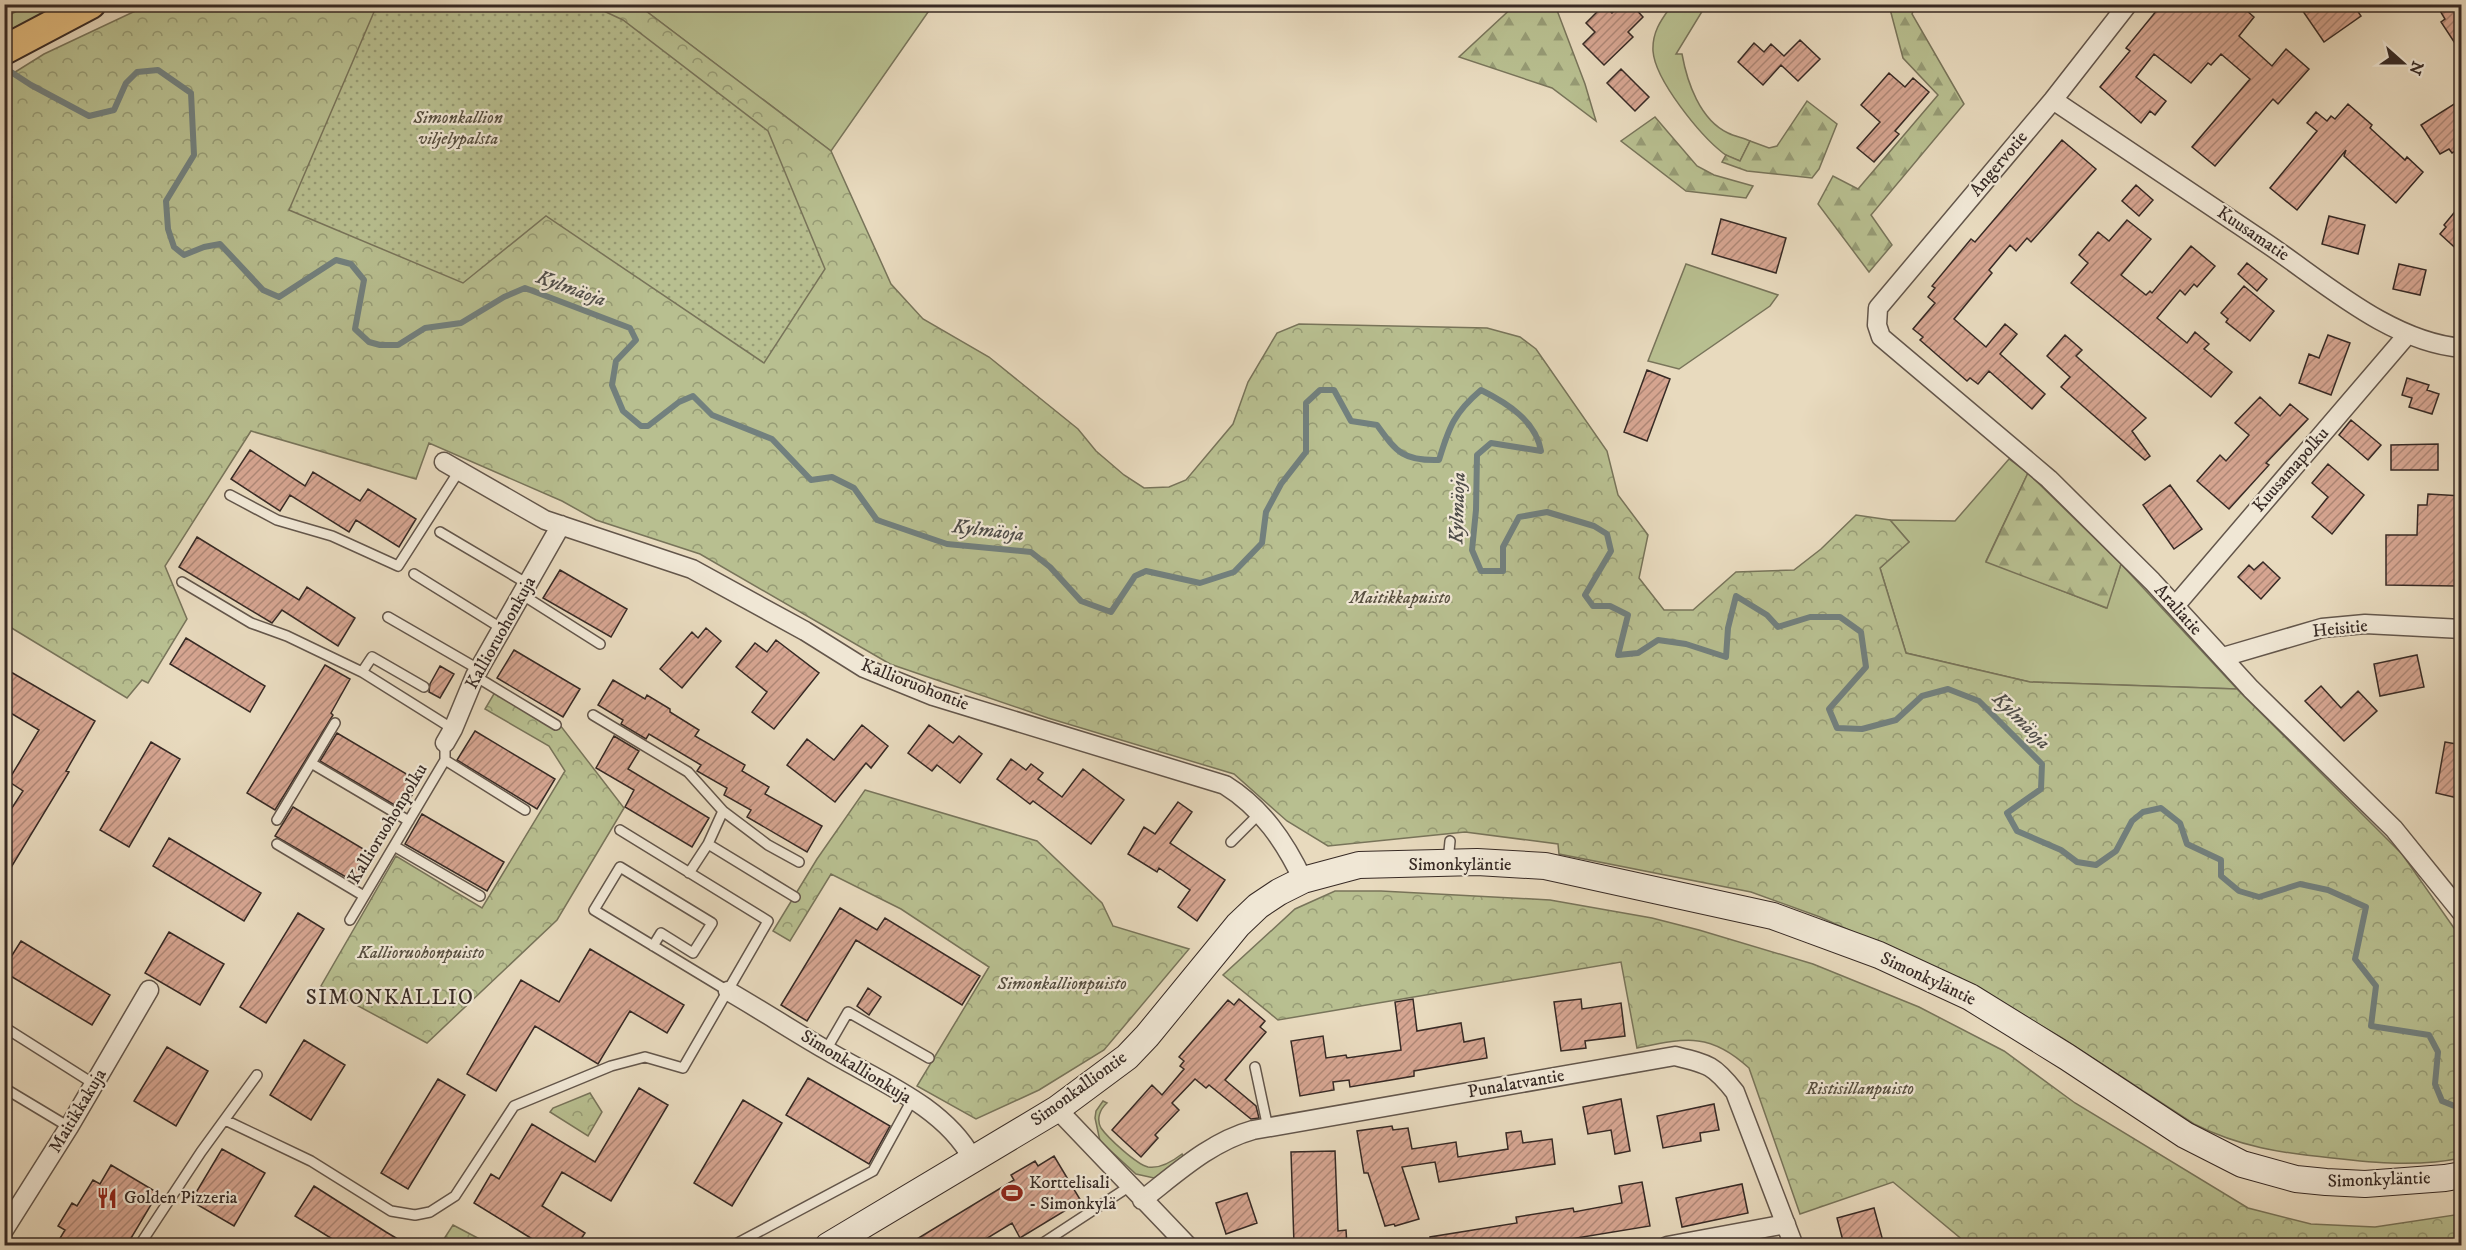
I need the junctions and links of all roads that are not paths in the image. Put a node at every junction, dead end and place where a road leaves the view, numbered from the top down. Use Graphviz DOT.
graph roads {
  1 [pos="91,4"];
  2 [pos="2128,4"];
  3 [pos="4,50"];
  4 [pos="2053,100"];
  5 [pos="1877,326"];
  6 [pos="2407,335"];
  7 [pos="2462,348"];
  8 [pos="461,474"];
  9 [pos="231,495"];
  10 [pos="548,524"];
  11 [pos="440,532"];
  12 [pos="414,574"];
  13 [pos="182,582"];
  14 [pos="524,589"];
  15 [pos="2175,606"];
  16 [pos="388,617"];
  17 [pos="501,628"];
  18 [pos="2462,629"];
  19 [pos="600,644"];
  20 [pos="2223,657"];
  21 [pos="362,672"];
  22 [pos="477,672"];
  23 [pos="424,687"];
  24 [pos="593,716"];
  25 [pos="335,723"];
  26 [pos="556,725"];
  27 [pos="448,744"];
  28 [pos="311,763"];
  29 [pos="525,810"];
  30 [pos="723,811"];
  31 [pos="1260,813"];
  32 [pos="277,820"];
  33 [pos="409,821"];
  34 [pos="620,830"];
  35 [pos="1231,842"];
  36 [pos="277,844"];
  37 [pos="708,844"];
  38 [pos="394,846"];
  39 [pos="799,862"];
  40 [pos="1359,865"];
  41 [pos="689,873"];
  42 [pos="1302,880"];
  43 [pos="364,896"];
  44 [pos="480,896"];
  45 [pos="795,897"];
  46 [pos="2462,914"];
  47 [pos="350,920"];
  48 [pos="653,946"];
  49 [pos="149,990"];
  50 [pos="728,991"];
  51 [pos="4,1027"];
  52 [pos="826,1050"];
  53 [pos="929,1058"];
  54 [pos="1255,1066"];
  55 [pos="257,1075"];
  56 [pos="94,1084"];
  57 [pos="4,1088"];
  58 [pos="912,1100"];
  59 [pos="1057,1109"];
  60 [pos="225,1120"];
  61 [pos="69,1127"];
  62 [pos="1268,1128"];
  63 [pos="972,1158"];
  64 [pos="2462,1174"];
  65 [pos="1136,1193"];
  66 [pos="1786,1224"];
  67 [pos="4,1230"];
  68 [pos="1043,1243"];
  69 [pos="139,1245"];
  70 [pos="732,1245"];
  71 [pos="828,1245"];
  72 [pos="1188,1245"];
  73 [pos="1666,1245"];
  74 [pos="1794,1245"];
  1 -- 3 [label="main road"];
  2 -- 4 [label="street, Angervotie"];
  4 -- 5 [label="street, Angervotie"];
  4 -- 6 [label="street, Kuusamatie"];
  5 -- 15 [label="street, Araliatie"];
  6 -- 7 [label="street, Kuusamatie"];
  6 -- 15 [label="street, Kuusamapolku"];
  8 -- 9 [label="lane"];
  8 -- 10 [label="street, Kallioruohontie"];
  10 -- 14 [label="street, Kallioruohonkuja"];
  10 -- 31 [label="street, Kallioruohontie"];
  11 -- 14 [label="lane"];
  12 -- 17 [label="lane"];
  13 -- 21 [label="lane"];
  14 -- 17 [label="street, Kallioruohonkuja"];
  14 -- 19 [label="lane"];
  15 -- 20 [label="street, Araliatie"];
  16 -- 22 [label="lane"];
  17 -- 22 [label="street, Kallioruohonkuja"];
  18 -- 20 [label="street, Heisitie"];
  20 -- 46 [label="street, Araliatie"];
  21 -- 23 [label="lane"];
  21 -- 27 [label="lane"];
  22 -- 26 [label="lane"];
  22 -- 27 [label="street, Kallioruohonkuja"];
  24 -- 30 [label="lane"];
  25 -- 28 [label="lane"];
  27 -- 29 [label="lane"];
  27 -- 33 [label="lane, Kallioruohonpolku"];
  28 -- 32 [label="lane"];
  28 -- 33 [label="lane"];
  30 -- 37 [label="lane"];
  30 -- 39 [label="lane"];
  31 -- 35 [label="lane"];
  31 -- 42 [label="street, Kallioruohontie"];
  33 -- 38 [label="lane, Kallioruohonpolku"];
  34 -- 41 [label="lane"];
  36 -- 43 [label="lane"];
  37 -- 41 [label="lane"];
  37 -- 45 [label="lane"];
  38 -- 43 [label="lane, Kallioruohonpolku"];
  38 -- 44 [label="lane"];
  40 -- 42 [label="main road, Simonkalliontie"];
  40 -- 64 [label="main road, Simonkyläntie"];
  41 -- 50 [label="lane"];
  42 -- 59 [label="main road, Simonkalliontie"];
  43 -- 47 [label="lane, Kallioruohonpolku"];
  48 -- 48 [label="lane"];
  48 -- 50 [label="lane"];
  49 -- 56 [label="street, Maitikkakuja"];
  50 -- 52 [label="street, Simonkallionkuja"];
  50 -- 60 [label="lane"];
  51 -- 56 [label="lane"];
  52 -- 53 [label="lane"];
  52 -- 58 [label="street, Simonkallionkuja"];
  54 -- 62 [label="lane"];
  55 -- 60 [label="lane"];
  56 -- 61 [label="street, Maitikkakuja"];
  57 -- 61 [label="lane"];
  58 -- 63 [label="street, Simonkallionkuja"];
  58 -- 70 [label="lane"];
  59 -- 63 [label="main road, Simonkalliontie"];
  59 -- 65 [label="street"];
  60 -- 69 [label="lane"];
  61 -- 67 [label="street, Maitikkakuja"];
  62 -- 65 [label="street, Punalatvantie"];
  62 -- 66 [label="street, Punalatvantie"];
  63 -- 71 [label="main road, Simonkalliontie"];
  65 -- 68 [label="lane"];
  65 -- 72 [label="street"];
  66 -- 73 [label="street"];
  66 -- 74 [label="street, Punalatvantie"];
}
